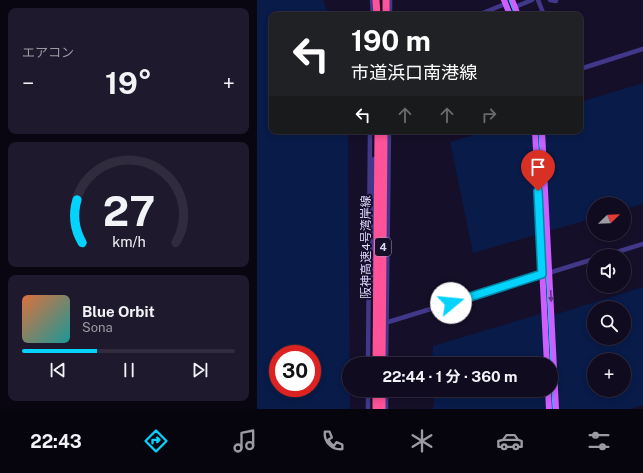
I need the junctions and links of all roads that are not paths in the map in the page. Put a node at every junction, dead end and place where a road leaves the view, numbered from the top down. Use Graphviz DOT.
graph roads {
  1 [pos="375,0"];
  2 [pos="386,0"];
  3 [pos="390,0"];
  4 [pos="512,0"];
  5 [pos="532,0"];
  6 [pos="538,0"];
  7 [pos="550,0"];
  8 [pos="504,2"];
  9 [pos="555,2"];
  10 [pos="515,7"];
  11 [pos="376,12"];
  12 [pos="385,12"];
  13 [pos="390,12"];
  14 [pos="484,12"];
  15 [pos="509,12"];
  16 [pos="517,12"];
  17 [pos="543,12"];
  18 [pos="643,49"];
  19 [pos="583,67"];
  20 [pos="370,134"];
  21 [pos="376,134"];
  22 [pos="376,134"];
  23 [pos="384,134"];
  24 [pos="389,134"];
  25 [pos="535,134"];
  26 [pos="542,134"];
  27 [pos="643,244"];
  28 [pos="627,249"];
  29 [pos="587,261"];
  30 [pos="549,272"];
  31 [pos="542,274"];
  32 [pos="373,323"];
  33 [pos="387,323"];
  34 [pos="368,357"];
  35 [pos="373,357"];
  36 [pos="376,357"];
  37 [pos="382,357"];
  38 [pos="386,357"];
  39 [pos="547,357"];
  40 [pos="368,397"];
  41 [pos="373,397"];
  42 [pos="376,397"];
  43 [pos="383,397"];
  44 [pos="386,397"];
  45 [pos="548,397"];
  46 [pos="368,409"];
  47 [pos="373,409"];
  48 [pos="376,409"];
  49 [pos="383,409"];
  50 [pos="386,409"];
  51 [pos="549,409"];
  52 [pos="556,409"];
  1 -- 11 [label="highway"];
  2 -- 12 [label="highway"];
  3 -- 13 [label="street"];
  4 -- 10 [label="main road"];
  5 -- 10 [label="street"];
  6 -- 17 [label="street"];
  7 -- 9 [label="street"];
  8 -- 14 [label="street"];
  8 -- 15 [label="main road"];
  10 -- 16 [label="main road"];
  18 -- 19 [label="street"];
  20 -- 34 [label="street"];
  21 -- 32 [label="street"];
  22 -- 36 [label="highway, 阪神高速4号湾岸線 / 4, bridge"];
  23 -- 37 [label="highway, 阪神高速4号湾岸線 / 4, bridge"];
  24 -- 33 [label="street"];
  25 -- 31 [label="main road"];
  26 -- 30 [label="main road"];
  27 -- 28 [label="street"];
  29 -- 30 [label="street"];
  30 -- 31 [label="street"];
  30 -- 52 [label="main road, one-way"];
  31 -- 33 [label="street"];
  31 -- 39 [label="main road"];
  32 -- 33 [label="street"];
  32 -- 35 [label="street"];
  33 -- 38 [label="street"];
  40 -- 46 [label="street"];
  41 -- 47 [label="street"];
  42 -- 48 [label="highway"];
  43 -- 49 [label="highway"];
  44 -- 50 [label="street"];
  45 -- 51 [label="main road"];
}
